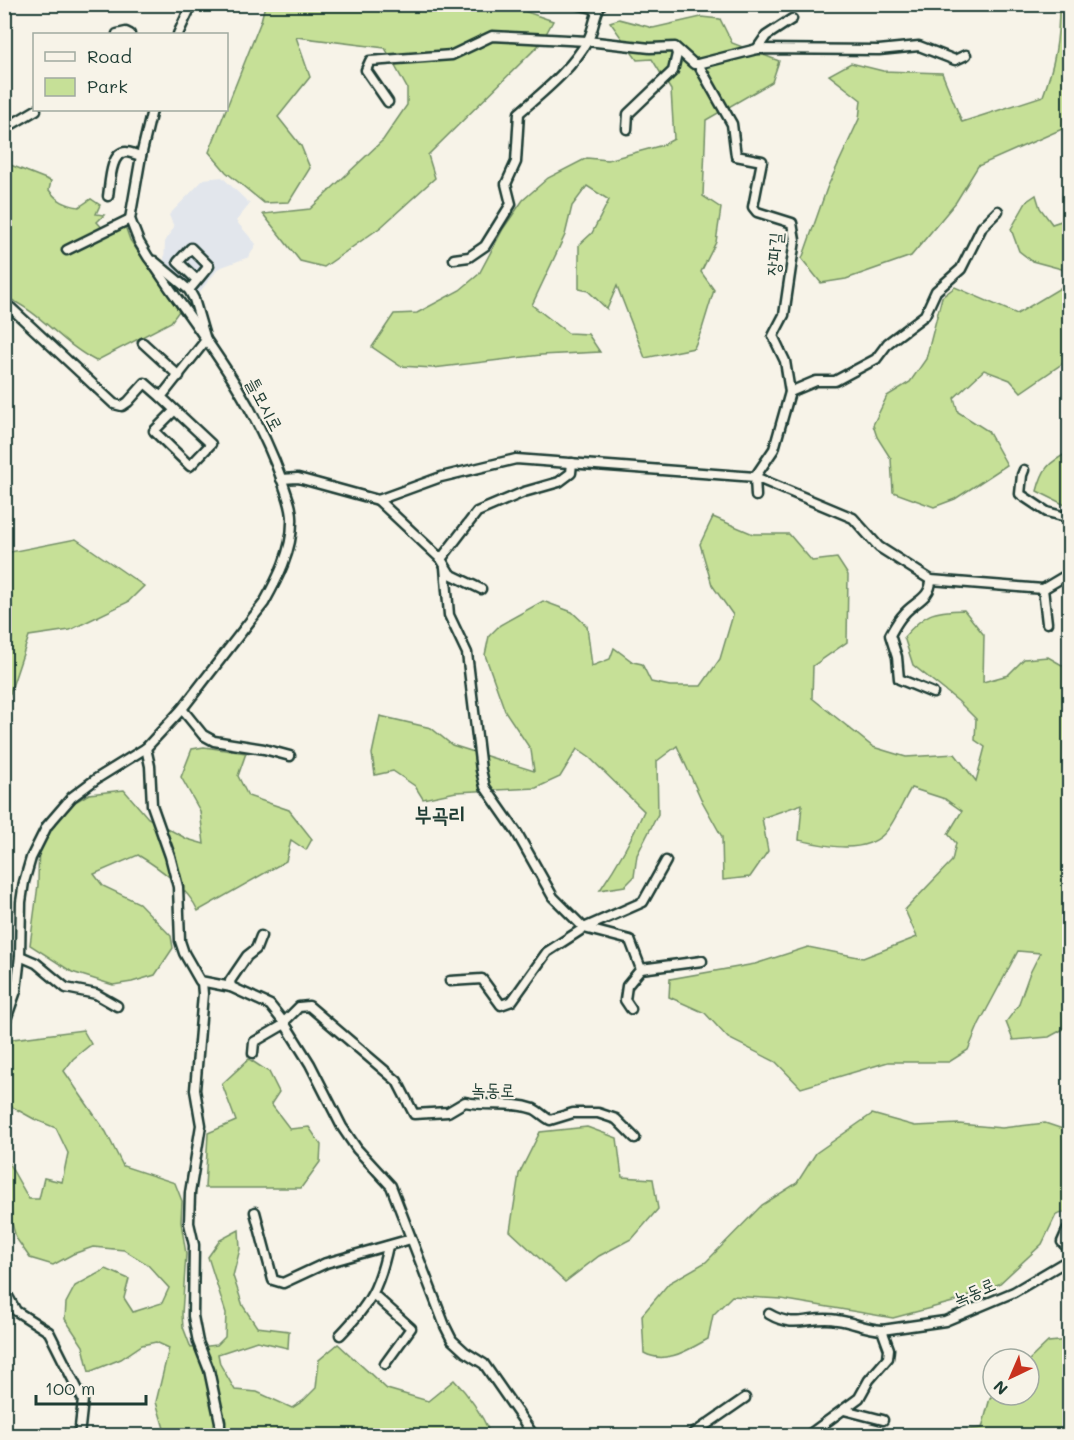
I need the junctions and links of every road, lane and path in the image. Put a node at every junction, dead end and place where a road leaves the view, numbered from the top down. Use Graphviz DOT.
graph roads {
  1 [pos="192,4"];
  2 [pos="576,4"];
  3 [pos="598,8"];
  4 [pos="792,19"];
  5 [pos="178,33"];
  6 [pos="587,41"];
  7 [pos="675,47"];
  8 [pos="757,49"];
  9 [pos="966,56"];
  10 [pos="698,64"];
  11 [pos="387,102"];
  12 [pos="34,111"];
  13 [pos="152,111"];
  14 [pos="5,128"];
  15 [pos="627,129"];
  16 [pos="141,156"];
  17 [pos="108,196"];
  18 [pos="998,211"];
  19 [pos="130,219"];
  20 [pos="68,250"];
  21 [pos="148,256"];
  22 [pos="454,259"];
  23 [pos="197,280"];
  24 [pos="189,290"];
  25 [pos="11,308"];
  26 [pos="206,340"];
  27 [pos="143,343"];
  28 [pos="178,376"];
  29 [pos="790,392"];
  30 [pos="161,397"];
  31 [pos="175,410"];
  32 [pos="573,463"];
  33 [pos="1024,470"];
  34 [pos="755,477"];
  35 [pos="282,479"];
  36 [pos="756,496"];
  37 [pos="378,500"];
  38 [pos="1070,518"];
  39 [pos="441,559"];
  40 [pos="446,567"];
  41 [pos="1070,573"];
  42 [pos="931,580"];
  43 [pos="481,589"];
  44 [pos="1043,589"];
  45 [pos="1047,623"];
  46 [pos="933,693"];
  47 [pos="182,709"];
  48 [pos="146,748"];
  49 [pos="290,756"];
  50 [pos="666,861"];
  51 [pos="584,928"];
  52 [pos="261,936"];
  53 [pos="20,956"];
  54 [pos="702,961"];
  55 [pos="641,969"];
  56 [pos="450,981"];
  57 [pos="202,982"];
  58 [pos="231,987"];
  59 [pos="117,1006"];
  60 [pos="631,1009"];
  61 [pos="284,1023"];
  62 [pos="4,1025"];
  63 [pos="253,1053"];
  64 [pos="635,1138"];
  65 [pos="255,1212"];
  66 [pos="1070,1224"];
  67 [pos="411,1239"];
  68 [pos="388,1245"];
  69 [pos="1070,1251"];
  70 [pos="1070,1259"];
  71 [pos="4,1289"];
  72 [pos="374,1294"];
  73 [pos="769,1314"];
  74 [pos="882,1330"];
  75 [pos="340,1335"];
  76 [pos="385,1364"];
  77 [pos="745,1398"];
  78 [pos="844,1410"];
  79 [pos="884,1419"];
  80 [pos="810,1435"];
  81 [pos="79,1436"];
  82 [pos="220,1436"];
  83 [pos="534,1436"];
  84 [pos="690,1436"];
  1 -- 5 [label="street"];
  2 -- 3 [label="street"];
  3 -- 6 [label="street"];
  4 -- 8 [label="street"];
  6 -- 7 [label="street"];
  6 -- 11 [label="street"];
  6 -- 22 [label="street"];
  7 -- 10 [label="street, 장파길"];
  7 -- 15 [label="street"];
  8 -- 9 [label="street"];
  8 -- 10 [label="street"];
  10 -- 29 [label="street, 장파길"];
  12 -- 14 [label="street"];
  13 -- 16 [label="street"];
  16 -- 17 [label="street"];
  16 -- 19 [label="street"];
  18 -- 29 [label="street"];
  19 -- 20 [label="street"];
  19 -- 21 [label="street, 틀모시로"];
  21 -- 24 [label="street"];
  21 -- 26 [label="street, 틀모시로"];
  23 -- 24 [label="street"];
  24 -- 26 [label="street"];
  25 -- 30 [label="street"];
  26 -- 28 [label="street"];
  26 -- 35 [label="street, 틀모시로"];
  27 -- 28 [label="street"];
  28 -- 30 [label="street"];
  29 -- 34 [label="street"];
  30 -- 31 [label="street"];
  31 -- 31 [label="street"];
  32 -- 34 [label="street"];
  32 -- 37 [label="street"];
  32 -- 39 [label="street"];
  33 -- 38 [label="street"];
  34 -- 36 [label="street"];
  34 -- 42 [label="street"];
  35 -- 37 [label="street"];
  35 -- 47 [label="street, 틀모시로"];
  37 -- 39 [label="street"];
  39 -- 40 [label="street"];
  40 -- 43 [label="street"];
  40 -- 51 [label="street"];
  41 -- 44 [label="street"];
  42 -- 44 [label="street"];
  42 -- 46 [label="street"];
  44 -- 45 [label="street"];
  47 -- 48 [label="street, 틀모시로"];
  47 -- 49 [label="street"];
  48 -- 53 [label="street, 틀모시로"];
  48 -- 57 [label="street"];
  50 -- 51 [label="street"];
  51 -- 55 [label="street"];
  51 -- 56 [label="street"];
  52 -- 58 [label="street"];
  53 -- 59 [label="street"];
  53 -- 62 [label="street, 틀모시로"];
  54 -- 55 [label="street"];
  55 -- 60 [label="street"];
  57 -- 58 [label="street"];
  57 -- 82 [label="street"];
  58 -- 61 [label="street"];
  61 -- 63 [label="street, 녹동로"];
  61 -- 64 [label="street, 녹동로"];
  61 -- 67 [label="street"];
  65 -- 68 [label="street"];
  66 -- 69 [label="street"];
  67 -- 68 [label="street"];
  67 -- 83 [label="street"];
  68 -- 72 [label="street"];
  70 -- 74 [label="street, 녹동로"];
  71 -- 81 [label="street"];
  72 -- 75 [label="street"];
  72 -- 76 [label="street"];
  73 -- 74 [label="street, 녹동로"];
  74 -- 78 [label="street"];
  77 -- 84 [label="street"];
  78 -- 79 [label="street"];
  78 -- 80 [label="street"];
}
